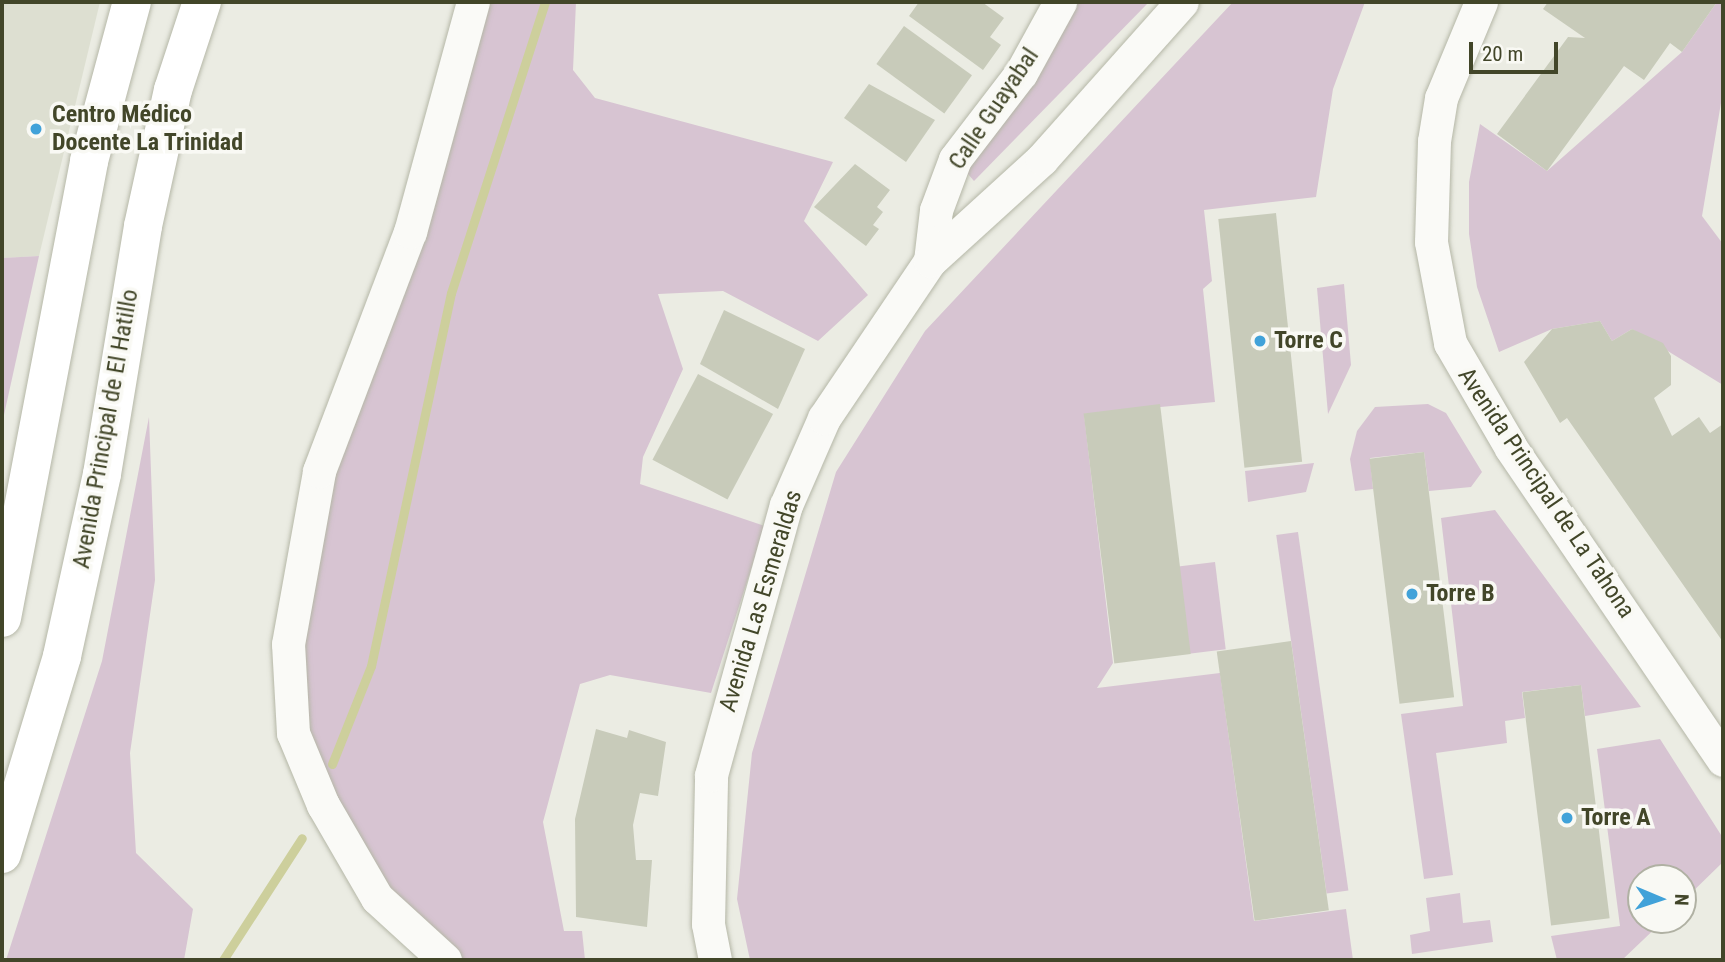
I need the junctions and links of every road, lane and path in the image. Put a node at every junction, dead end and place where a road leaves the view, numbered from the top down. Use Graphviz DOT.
graph roads {
  1 [pos="132,2"];
  2 [pos="202,2"];
  3 [pos="473,2"];
  4 [pos="1060,2"];
  5 [pos="1182,2"];
  6 [pos="1481,2"];
  7 [pos="930,261"];
  8 [pos="2,618"];
  9 [pos="1723,760"];
  10 [pos="2,854"];
  11 [pos="445,960"];
  12 [pos="715,960"];
  1 -- 8 [label="main road"];
  2 -- 10 [label="main road, Avenida Principal de El Hatillo"];
  3 -- 11 [label="street"];
  4 -- 7 [label="street, Calle Guayabal"];
  5 -- 7 [label="street, Avenida Las Esmeraldas"];
  6 -- 9 [label="street, Avenida Principal de La Tahona"];
  7 -- 12 [label="street, Avenida Las Esmeraldas"];
}
